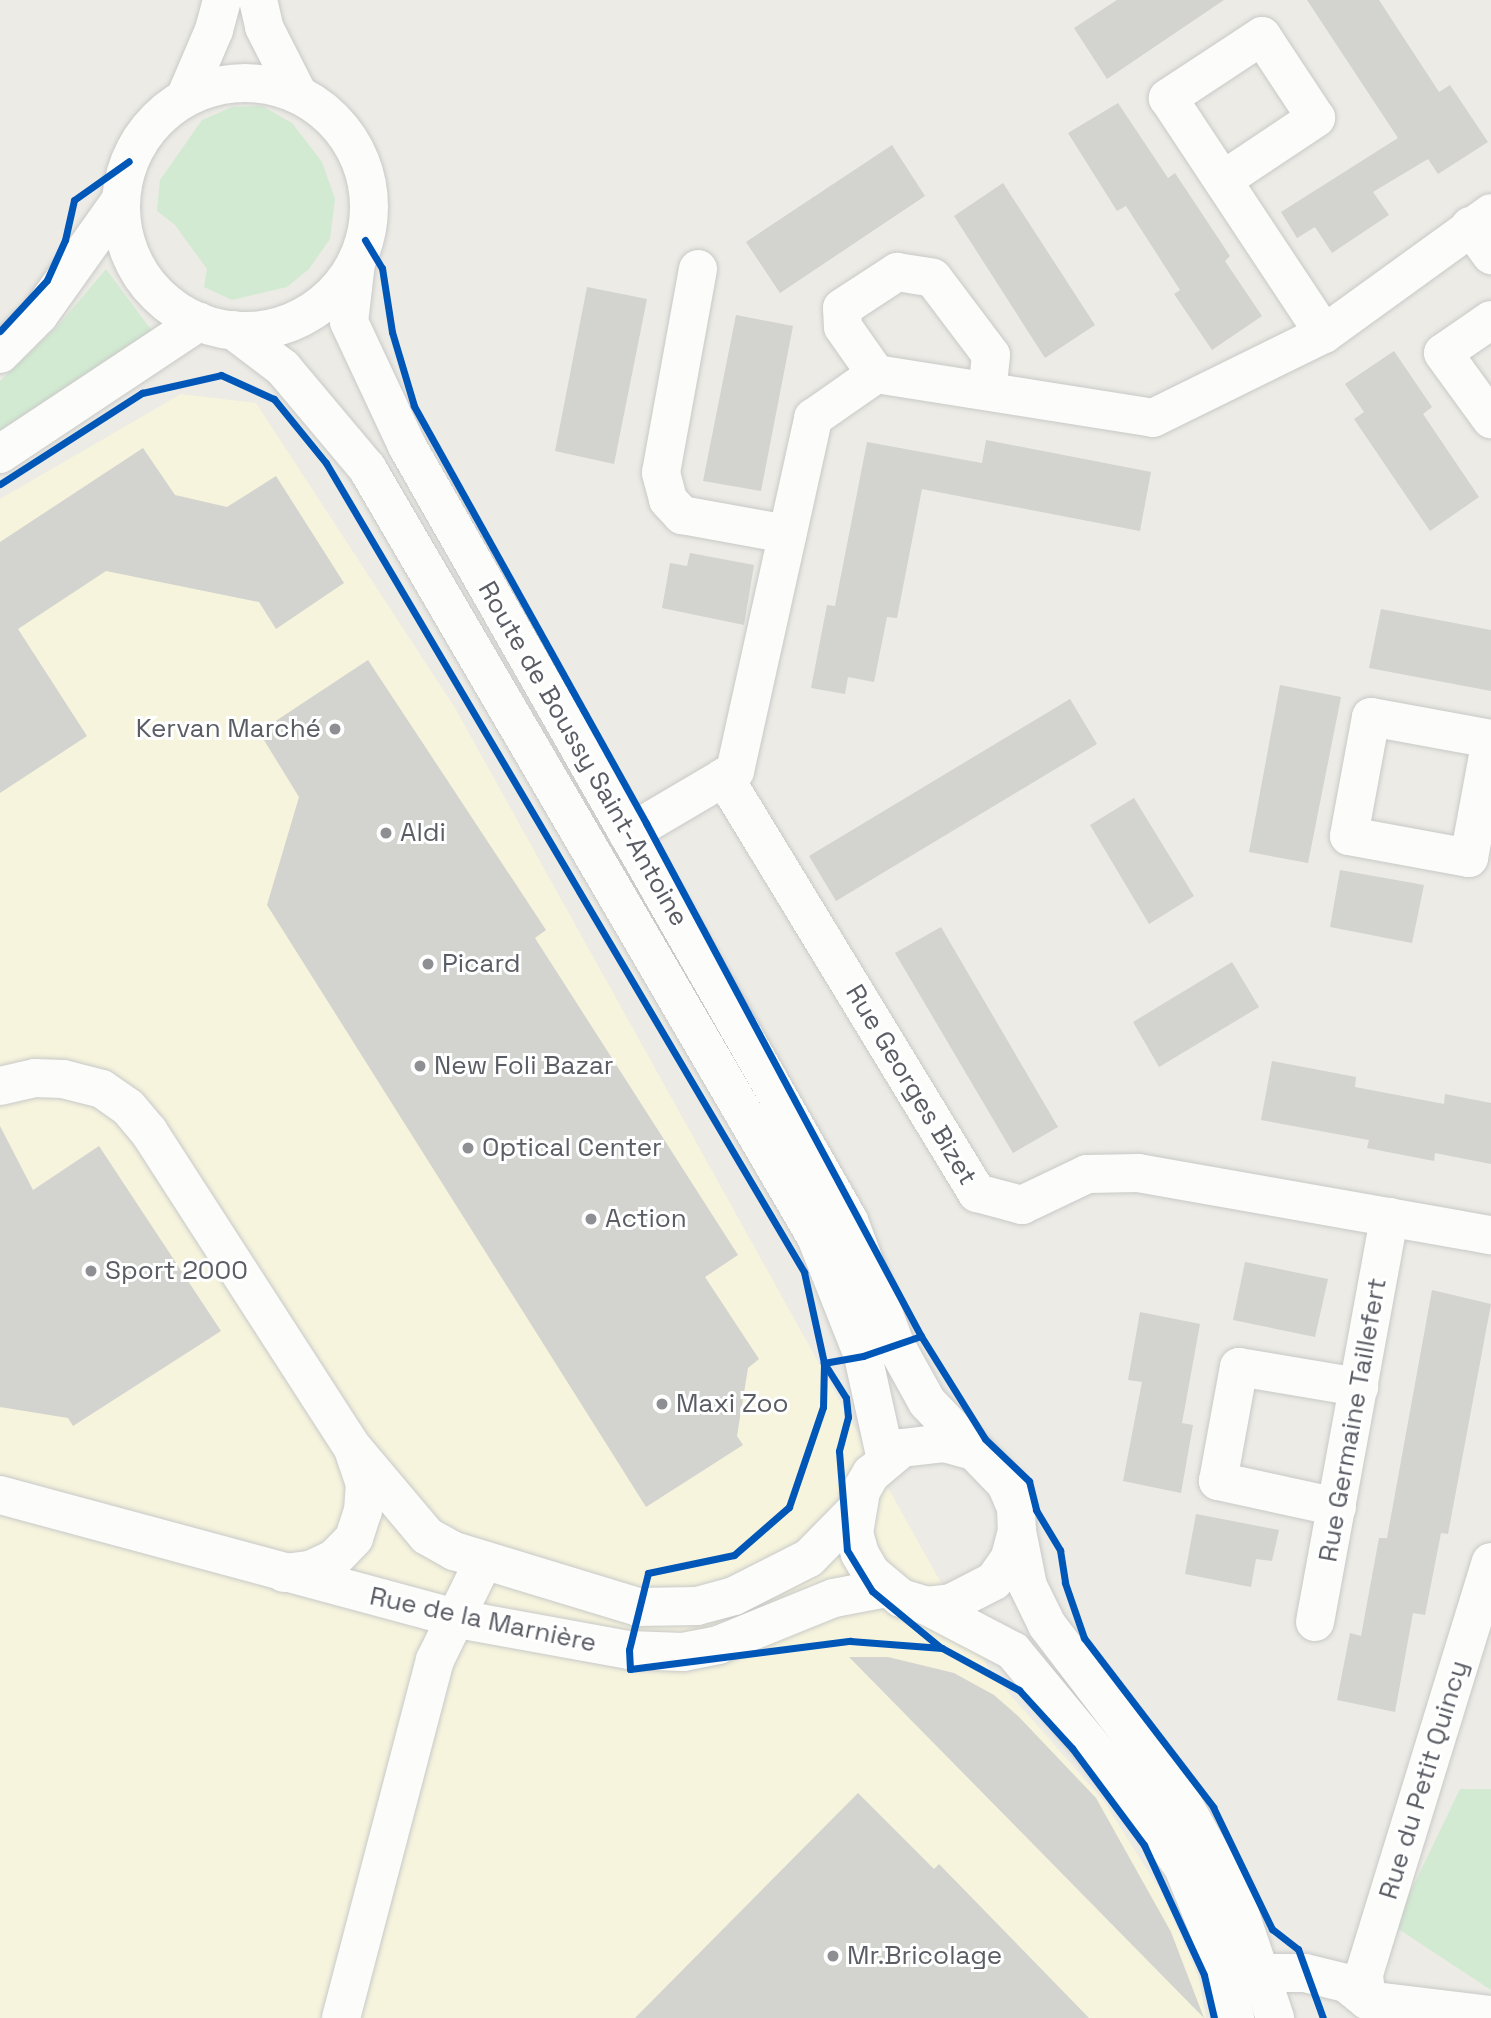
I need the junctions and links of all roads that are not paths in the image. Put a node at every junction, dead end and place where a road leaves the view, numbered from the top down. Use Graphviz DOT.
graph roads {
  1 [pos="222,0"];
  2 [pos="258,0"];
  3 [pos="298,94"];
  4 [pos="185,98"];
  5 [pos="1223,180"];
  6 [pos="120,201"];
  7 [pos="1484,231"];
  8 [pos="356,263"];
  9 [pos="698,269"];
  10 [pos="1491,320"];
  11 [pos="216,326"];
  12 [pos="1324,334"];
  13 [pos="0,354"];
  14 [pos="876,374"];
  15 [pos="987,391"];
  16 [pos="1491,419"];
  17 [pos="0,454"];
  18 [pos="787,534"];
  19 [pos="1491,739"];
  20 [pos="724,777"];
  21 [pos="628,834"];
  22 [pos="0,1086"];
  23 [pos="1390,1217"];
  24 [pos="1491,1235"];
  25 [pos="1359,1387"];
  26 [pos="353,1448"];
  27 [pos="974,1451"];
  28 [pos="886,1460"];
  29 [pos="0,1495"];
  30 [pos="1337,1507"];
  31 [pos="855,1511"];
  32 [pos="1017,1531"];
  33 [pos="484,1560"];
  34 [pos="1491,1562"];
  35 [pos="282,1574"];
  36 [pos="886,1588"];
  37 [pos="928,1606"];
  38 [pos="457,1619"];
  39 [pos="1315,1622"];
  40 [pos="1262,1973"];
  41 [pos="1356,2009"];
  42 [pos="1491,2015"];
  43 [pos="341,2018"];
  44 [pos="1235,2018"];
  45 [pos="1275,2018"];
  1 -- 4 [label="street"];
  2 -- 3 [label="street"];
  3 -- 4 [label="street"];
  3 -- 8 [label="street"];
  4 -- 6 [label="street"];
  5 -- 12 [label="street"];
  6 -- 11 [label="street"];
  6 -- 13 [label="street"];
  7 -- 12 [label="street"];
  8 -- 11 [label="street"];
  8 -- 21 [label="street, Route de Boussy Saint-Antoine"];
  9 -- 18 [label="street"];
  10 -- 16 [label="street"];
  11 -- 17 [label="street"];
  11 -- 28 [label="street, Route de Boussy Saint-Antoine"];
  12 -- 15 [label="street"];
  14 -- 15 [label="street"];
  14 -- 15 [label="street"];
  14 -- 18 [label="street"];
  18 -- 20 [label="street"];
  19 -- 19 [label="street"];
  20 -- 21 [label="street"];
  20 -- 23 [label="street, Rue Georges Bizet"];
  21 -- 27 [label="street, Route de Boussy Saint-Antoine"];
  22 -- 26 [label="street, Rue de la Marnière"];
  23 -- 24 [label="street, Rue Georges Bizet"];
  23 -- 25 [label="street, Rue Germaine Taillefert"];
  25 -- 30 [label="street, Rue Germaine Taillefert"];
  25 -- 30 [label="street"];
  26 -- 33 [label="street, Rue de la Marnière"];
  26 -- 35 [label="street, Rue de la Marnière"];
  27 -- 28 [label="street"];
  27 -- 32 [label="street"];
  28 -- 31 [label="street"];
  29 -- 35 [label="street, Rue de la Marnière"];
  30 -- 39 [label="street, Rue Germaine Taillefert"];
  31 -- 33 [label="street, Rue de la Marnière"];
  31 -- 36 [label="street"];
  32 -- 37 [label="street"];
  32 -- 40 [label="street"];
  33 -- 38 [label="street"];
  34 -- 41 [label="street, Rue du Petit Quincy"];
  35 -- 38 [label="street, Rue de la Marnière"];
  36 -- 37 [label="street"];
  36 -- 38 [label="street, Rue de la Marnière"];
  37 -- 44 [label="street"];
  38 -- 43 [label="street"];
  40 -- 41 [label="street"];
  40 -- 45 [label="street"];
  41 -- 42 [label="street"];
}
